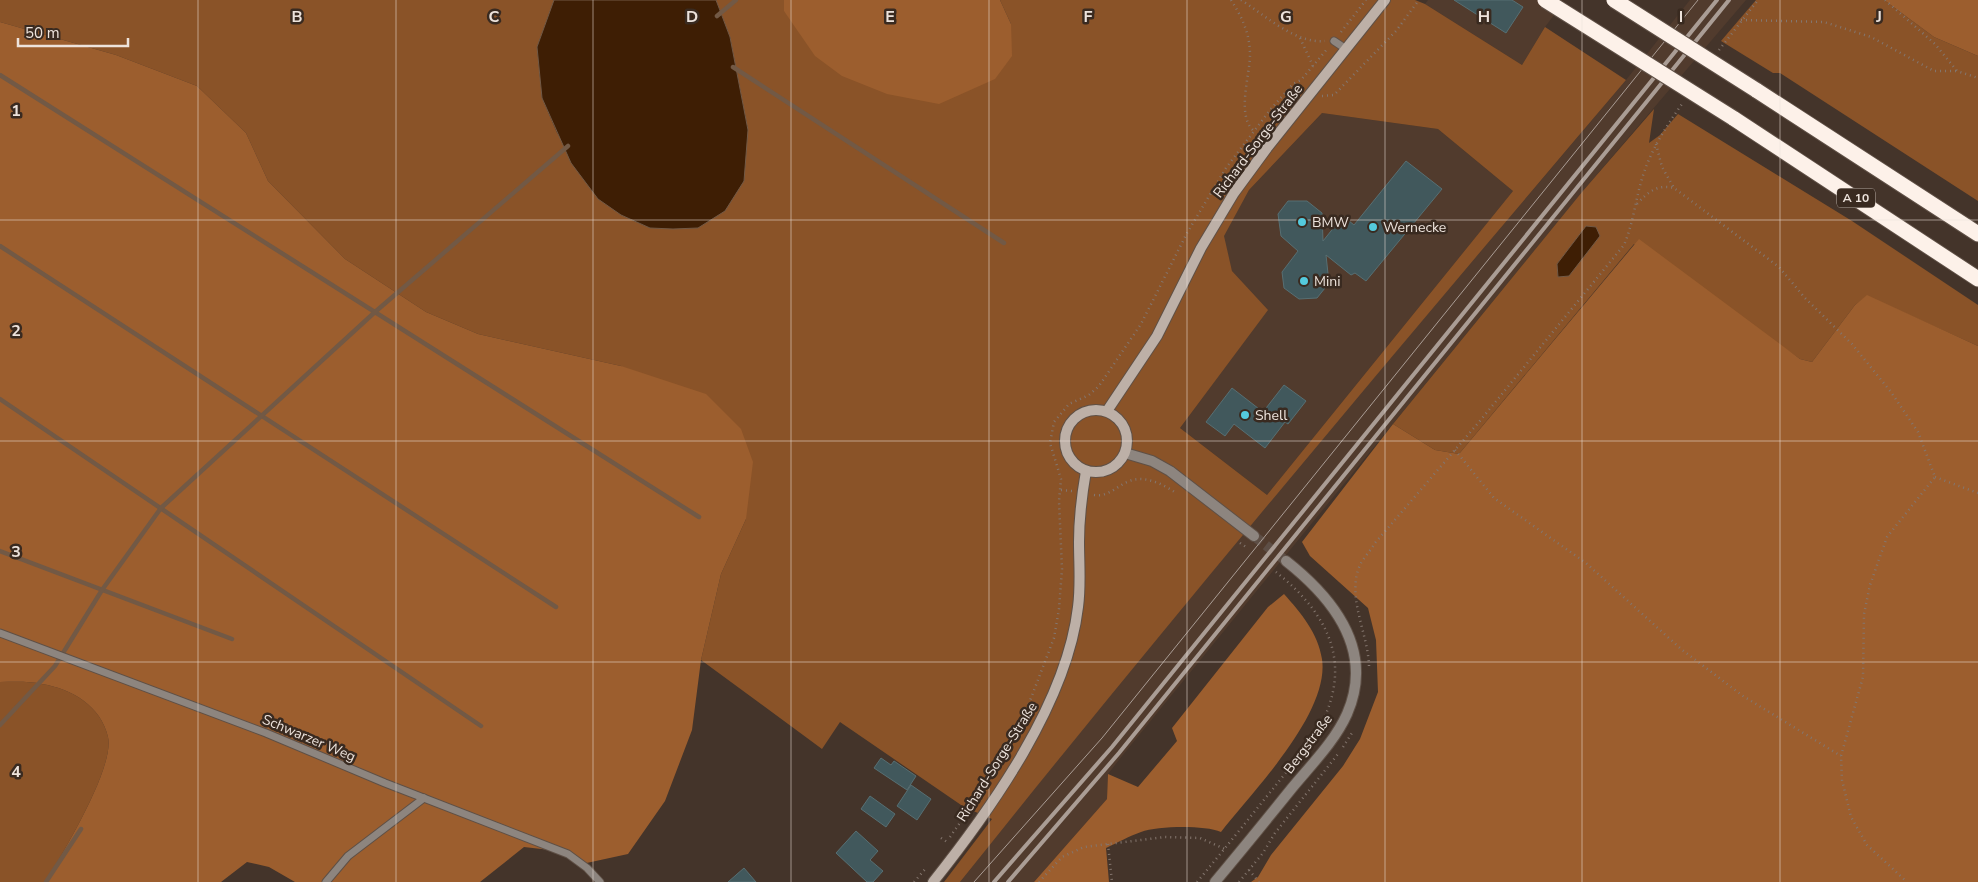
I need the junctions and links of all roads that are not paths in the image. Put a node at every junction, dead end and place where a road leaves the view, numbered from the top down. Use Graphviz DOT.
graph roads {
  1 [pos="1385,0"];
  2 [pos="1545,0"];
  3 [pos="1614,0"];
  4 [pos="1334,40"];
  5 [pos="1346,50"];
  6 [pos="1978,234"];
  7 [pos="1978,279"];
  8 [pos="1107,411"];
  9 [pos="1125,453"];
  10 [pos="1086,471"];
  11 [pos="1254,536"];
  12 [pos="1286,561"];
  13 [pos="0,633"];
  14 [pos="424,798"];
  15 [pos="326,882"];
  16 [pos="600,882"];
  17 [pos="933,882"];
  18 [pos="1215,882"];
  1 -- 5 [label="main road, Richard-Sorge-Straße"];
  2 -- 7 [label="highway, A 10, bridge"];
  3 -- 6 [label="highway, A 10, bridge"];
  4 -- 5 [label="lane"];
  5 -- 8 [label="main road, Richard-Sorge-Straße"];
  8 -- 9 [label="main road"];
  8 -- 10 [label="main road"];
  9 -- 10 [label="main road"];
  9 -- 11 [label="street"];
  10 -- 17 [label="main road, Richard-Sorge-Straße"];
  12 -- 18 [label="street, Bergstraße"];
  13 -- 14 [label="lane, Schwarzer Weg"];
  14 -- 15 [label="lane"];
  14 -- 16 [label="lane, Schwarzer Weg"];
}
